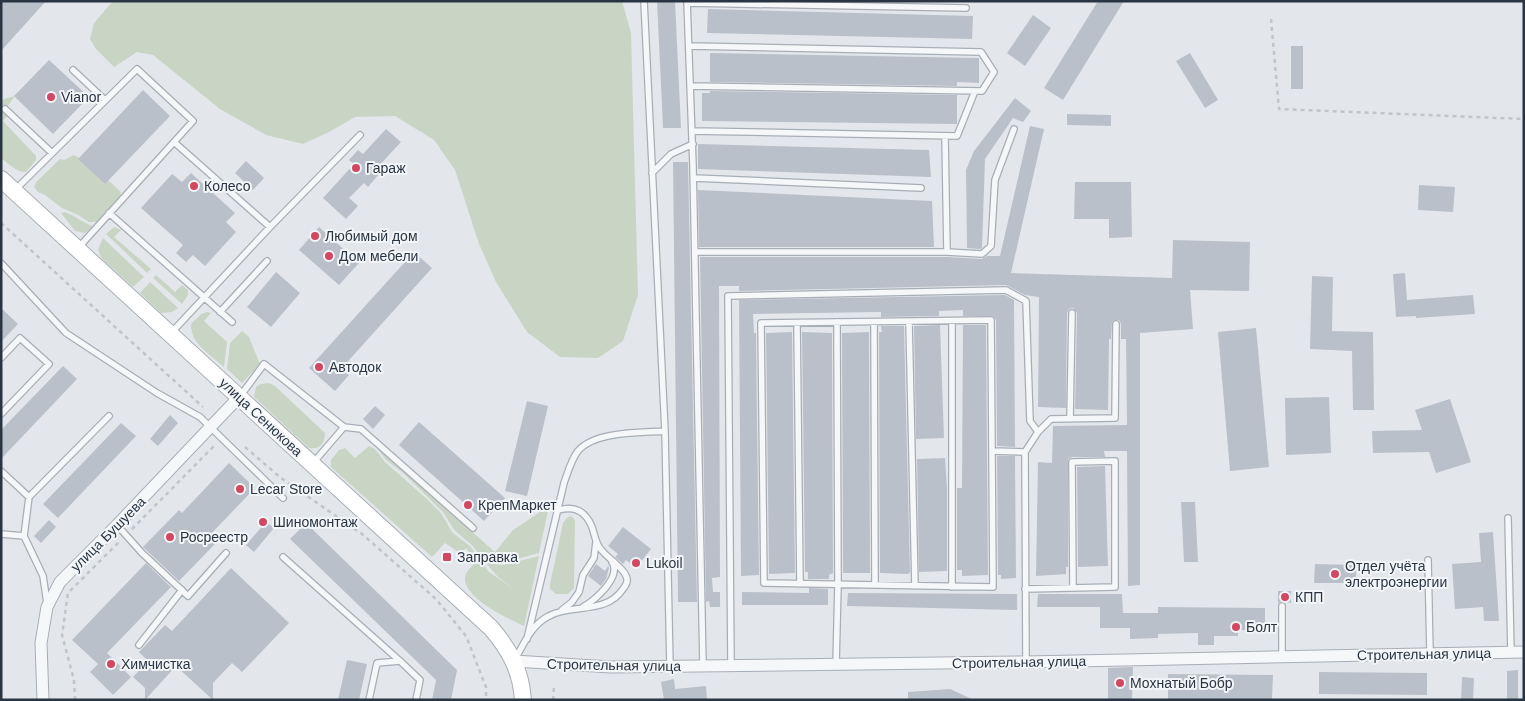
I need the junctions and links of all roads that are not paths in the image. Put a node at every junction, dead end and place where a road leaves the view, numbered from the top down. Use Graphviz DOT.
graph roads {
  1 [pos="644,1"];
  2 [pos="687,2"];
  3 [pos="966,8"];
  4 [pos="689,46"];
  5 [pos="73,70"];
  6 [pos="690,86"];
  7 [pos="975,91"];
  8 [pos="105,100"];
  9 [pos="5,109"];
  10 [pos="1014,129"];
  11 [pos="692,131"];
  12 [pos="360,136"];
  13 [pos="945,136"];
  14 [pos="174,142"];
  15 [pos="692,144"];
  16 [pos="51,152"];
  17 [pos="652,173"];
  18 [pos="694,178"];
  19 [pos="1,179"];
  20 [pos="921,188"];
  21 [pos="14,190"];
  22 [pos="110,213"];
  23 [pos="270,227"];
  24 [pos="78,249"];
  25 [pos="695,252"];
  26 [pos="947,252"];
  27 [pos="267,261"];
  28 [pos="1,263"];
  29 [pos="204,298"];
  30 [pos="220,312"];
  31 [pos="1072,313"];
  32 [pos="952,321"];
  33 [pos="232,322"];
  34 [pos="837,322"];
  35 [pos="874,322"];
  36 [pos="910,322"];
  37 [pos="797,323"];
  38 [pos="1116,324"];
  39 [pos="170,334"];
  40 [pos="1,358"];
  41 [pos="239,397"];
  42 [pos="1,414"];
  43 [pos="109,416"];
  44 [pos="1070,418"];
  45 [pos="214,424"];
  46 [pos="344,427"];
  47 [pos="665,431"];
  48 [pos="1038,432"];
  49 [pos="992,451"];
  50 [pos="1025,452"];
  51 [pos="312,464"];
  52 [pos="1,471"];
  53 [pos="29,497"];
  54 [pos="283,498"];
  55 [pos="559,510"];
  56 [pos="1508,518"];
  57 [pos="117,526"];
  58 [pos="473,528"];
  59 [pos="1,534"];
  60 [pos="24,536"];
  61 [pos="596,540"];
  62 [pos="226,553"];
  63 [pos="283,557"];
  64 [pos="608,557"];
  65 [pos="1428,560"];
  66 [pos="800,584"];
  67 [pos="838,585"];
  68 [pos="875,585"];
  69 [pos="915,586"];
  70 [pos="952,587"];
  71 [pos="1073,588"];
  72 [pos="1025,589"];
  73 [pos="182,590"];
  74 [pos="1282,606"];
  75 [pos="47,607"];
  76 [pos="582,608"];
  77 [pos="558,612"];
  78 [pos="527,640"];
  79 [pos="139,645"];
  80 [pos="1524,652"];
  81 [pos="1511,653"];
  82 [pos="1430,654"];
  83 [pos="1282,657"];
  84 [pos="400,661"];
  85 [pos="514,661"];
  86 [pos="1026,662"];
  87 [pos="836,664"];
  88 [pos="703,666"];
  89 [pos="731,666"];
  90 [pos="670,667"];
  91 [pos="42,700"];
  92 [pos="369,700"];
  93 [pos="416,700"];
  94 [pos="523,700"];
  1 -- 17 [label="lane"];
  2 -- 3 [label="lane"];
  2 -- 4 [label="lane"];
  4 -- 6 [label="lane"];
  4 -- 7 [label="lane"];
  5 -- 8 [label="lane"];
  6 -- 7 [label="lane"];
  6 -- 11 [label="lane"];
  7 -- 13 [label="lane"];
  8 -- 14 [label="lane"];
  8 -- 16 [label="lane"];
  9 -- 16 [label="lane"];
  10 -- 26 [label="lane"];
  11 -- 13 [label="lane"];
  11 -- 15 [label="lane"];
  12 -- 23 [label="lane"];
  13 -- 26 [label="lane"];
  14 -- 22 [label="lane"];
  14 -- 23 [label="lane"];
  15 -- 17 [label="lane"];
  15 -- 18 [label="lane"];
  16 -- 21 [label="lane"];
  17 -- 47 [label="lane"];
  18 -- 20 [label="lane"];
  18 -- 25 [label="lane"];
  19 -- 21 [label="main road, улица Сенюкова"];
  21 -- 24 [label="main road, улица Сенюкова"];
  22 -- 24 [label="lane"];
  22 -- 29 [label="lane"];
  23 -- 29 [label="lane"];
  24 -- 39 [label="main road, улица Сенюкова"];
  25 -- 26 [label="lane"];
  25 -- 88 [label="lane"];
  27 -- 30 [label="lane"];
  28 -- 45 [label="lane"];
  29 -- 30 [label="lane"];
  29 -- 39 [label="lane"];
  30 -- 33 [label="lane"];
  31 -- 44 [label="lane"];
  32 -- 36 [label="lane"];
  32 -- 49 [label="lane"];
  32 -- 70 [label="lane"];
  34 -- 35 [label="lane"];
  34 -- 37 [label="lane"];
  34 -- 67 [label="lane"];
  35 -- 36 [label="lane"];
  35 -- 68 [label="lane"];
  36 -- 69 [label="lane"];
  37 -- 66 [label="lane"];
  37 -- 66 [label="lane"];
  38 -- 44 [label="lane"];
  39 -- 41 [label="main road, улица Сенюкова"];
  40 -- 42 [label="lane"];
  41 -- 45 [label="street, улица Бушуева"];
  41 -- 46 [label="lane"];
  41 -- 51 [label="main road, улица Сенюкова"];
  43 -- 53 [label="lane"];
  44 -- 48 [label="lane"];
  45 -- 54 [label="lane"];
  45 -- 57 [label="street, улица Бушуева"];
  46 -- 51 [label="lane"];
  46 -- 58 [label="lane"];
  47 -- 55 [label="lane"];
  47 -- 90 [label="lane"];
  48 -- 50 [label="lane"];
  48 -- 89 [label="lane"];
  49 -- 50 [label="lane"];
  49 -- 70 [label="lane"];
  50 -- 72 [label="lane"];
  51 -- 85 [label="main road, улица Сенюкова"];
  52 -- 53 [label="lane"];
  53 -- 60 [label="lane"];
  55 -- 61 [label="lane"];
  55 -- 78 [label="lane"];
  56 -- 81 [label="lane"];
  57 -- 73 [label="lane"];
  57 -- 75 [label="street, улица Бушуева"];
  59 -- 60 [label="lane"];
  60 -- 75 [label="lane"];
  61 -- 64 [label="lane"];
  61 -- 77 [label="lane"];
  62 -- 73 [label="lane"];
  63 -- 84 [label="lane"];
  64 -- 76 [label="lane"];
  64 -- 76 [label="lane"];
  65 -- 82 [label="lane"];
  66 -- 67 [label="lane"];
  67 -- 68 [label="lane"];
  67 -- 87 [label="lane"];
  68 -- 69 [label="lane"];
  69 -- 70 [label="lane"];
  71 -- 71 [label="lane"];
  71 -- 72 [label="lane"];
  72 -- 86 [label="lane"];
  73 -- 79 [label="lane"];
  74 -- 83 [label="lane"];
  75 -- 91 [label="street, улица Бушуева"];
  76 -- 77 [label="lane"];
  77 -- 78 [label="lane"];
  78 -- 85 [label="lane"];
  80 -- 81 [label="street, Строительная улица"];
  81 -- 82 [label="street, Строительная улица"];
  82 -- 83 [label="street, Строительная улица"];
  83 -- 86 [label="street, Строительная улица"];
  84 -- 92 [label="lane"];
  84 -- 93 [label="lane"];
  85 -- 90 [label="street, Строительная улица"];
  85 -- 94 [label="main road, улица Сенюкова"];
  86 -- 87 [label="street, Строительная улица"];
  87 -- 89 [label="street, Строительная улица"];
  88 -- 89 [label="street, Строительная улица"];
  88 -- 90 [label="street, Строительная улица"];
}
